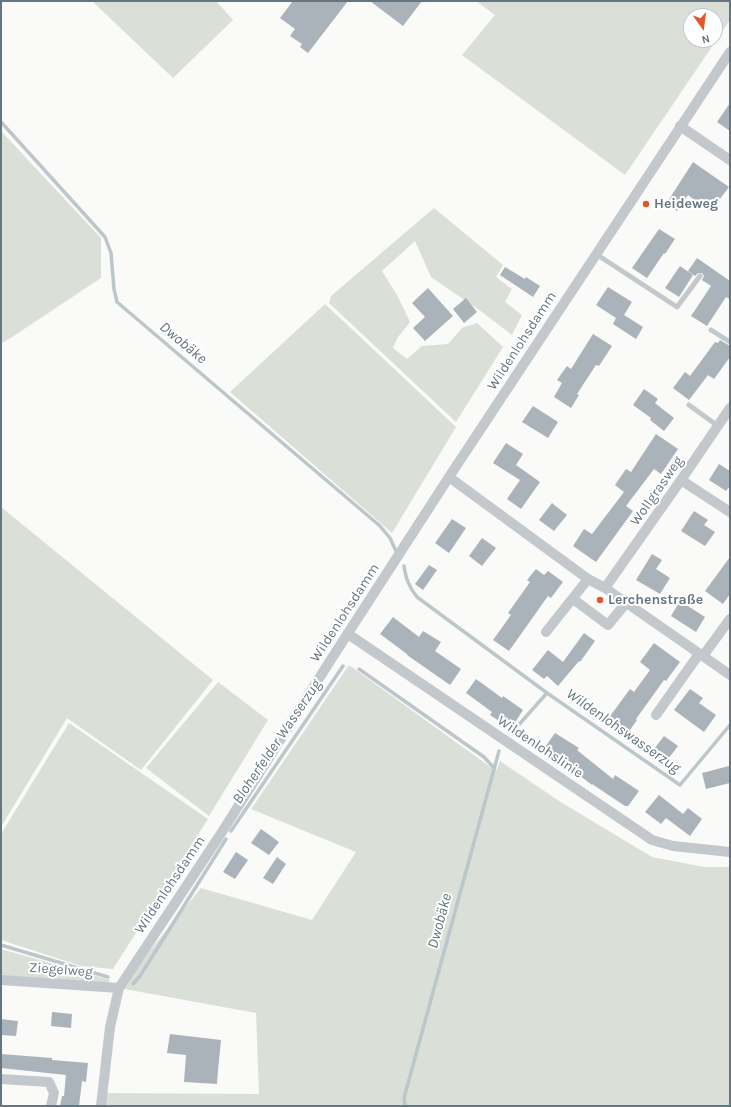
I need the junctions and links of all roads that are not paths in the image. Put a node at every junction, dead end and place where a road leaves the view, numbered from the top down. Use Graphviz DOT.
graph roads {
  1 [pos="730,52"];
  2 [pos="680,126"];
  3 [pos="730,160"];
  4 [pos="596,254"];
  5 [pos="700,276"];
  6 [pos="711,330"];
  7 [pos="730,342"];
  8 [pos="689,405"];
  9 [pos="730,408"];
  10 [pos="718,426"];
  11 [pos="449,478"];
  12 [pos="681,480"];
  13 [pos="730,512"];
  14 [pos="588,579"];
  15 [pos="605,588"];
  16 [pos="572,599"];
  17 [pos="626,603"];
  18 [pos="730,620"];
  19 [pos="546,632"];
  20 [pos="348,634"];
  21 [pos="701,655"];
  22 [pos="730,675"];
  23 [pos="656,715"];
  24 [pos="730,852"];
  25 [pos="1,980"];
  26 [pos="119,988"];
  27 [pos="1,1079"];
  28 [pos="51,1106"];
  29 [pos="101,1106"];
  1 -- 2 [label="street, Wildenlohsdamm"];
  2 -- 3 [label="street"];
  2 -- 4 [label="street, Wildenlohsdamm"];
  4 -- 5 [label="lane"];
  4 -- 11 [label="street, Wildenlohsdamm"];
  6 -- 7 [label="lane"];
  8 -- 10 [label="lane"];
  9 -- 10 [label="street, Wollgrasweg"];
  10 -- 12 [label="street, Wollgrasweg"];
  11 -- 14 [label="street"];
  11 -- 20 [label="street, Wildenlohsdamm"];
  12 -- 13 [label="street"];
  12 -- 15 [label="street, Wollgrasweg"];
  14 -- 15 [label="street"];
  14 -- 16 [label="street"];
  15 -- 17 [label="street"];
  16 -- 17 [label="street"];
  16 -- 19 [label="street"];
  17 -- 21 [label="street"];
  18 -- 21 [label="street"];
  20 -- 24 [label="street, Wildenlohslinie"];
  20 -- 26 [label="street, Wildenlohsdamm"];
  21 -- 22 [label="street"];
  21 -- 23 [label="street"];
  25 -- 26 [label="street, Ziegelweg"];
  26 -- 29 [label="street, Wildenlohsdamm"];
  27 -- 28 [label="street"];
}
